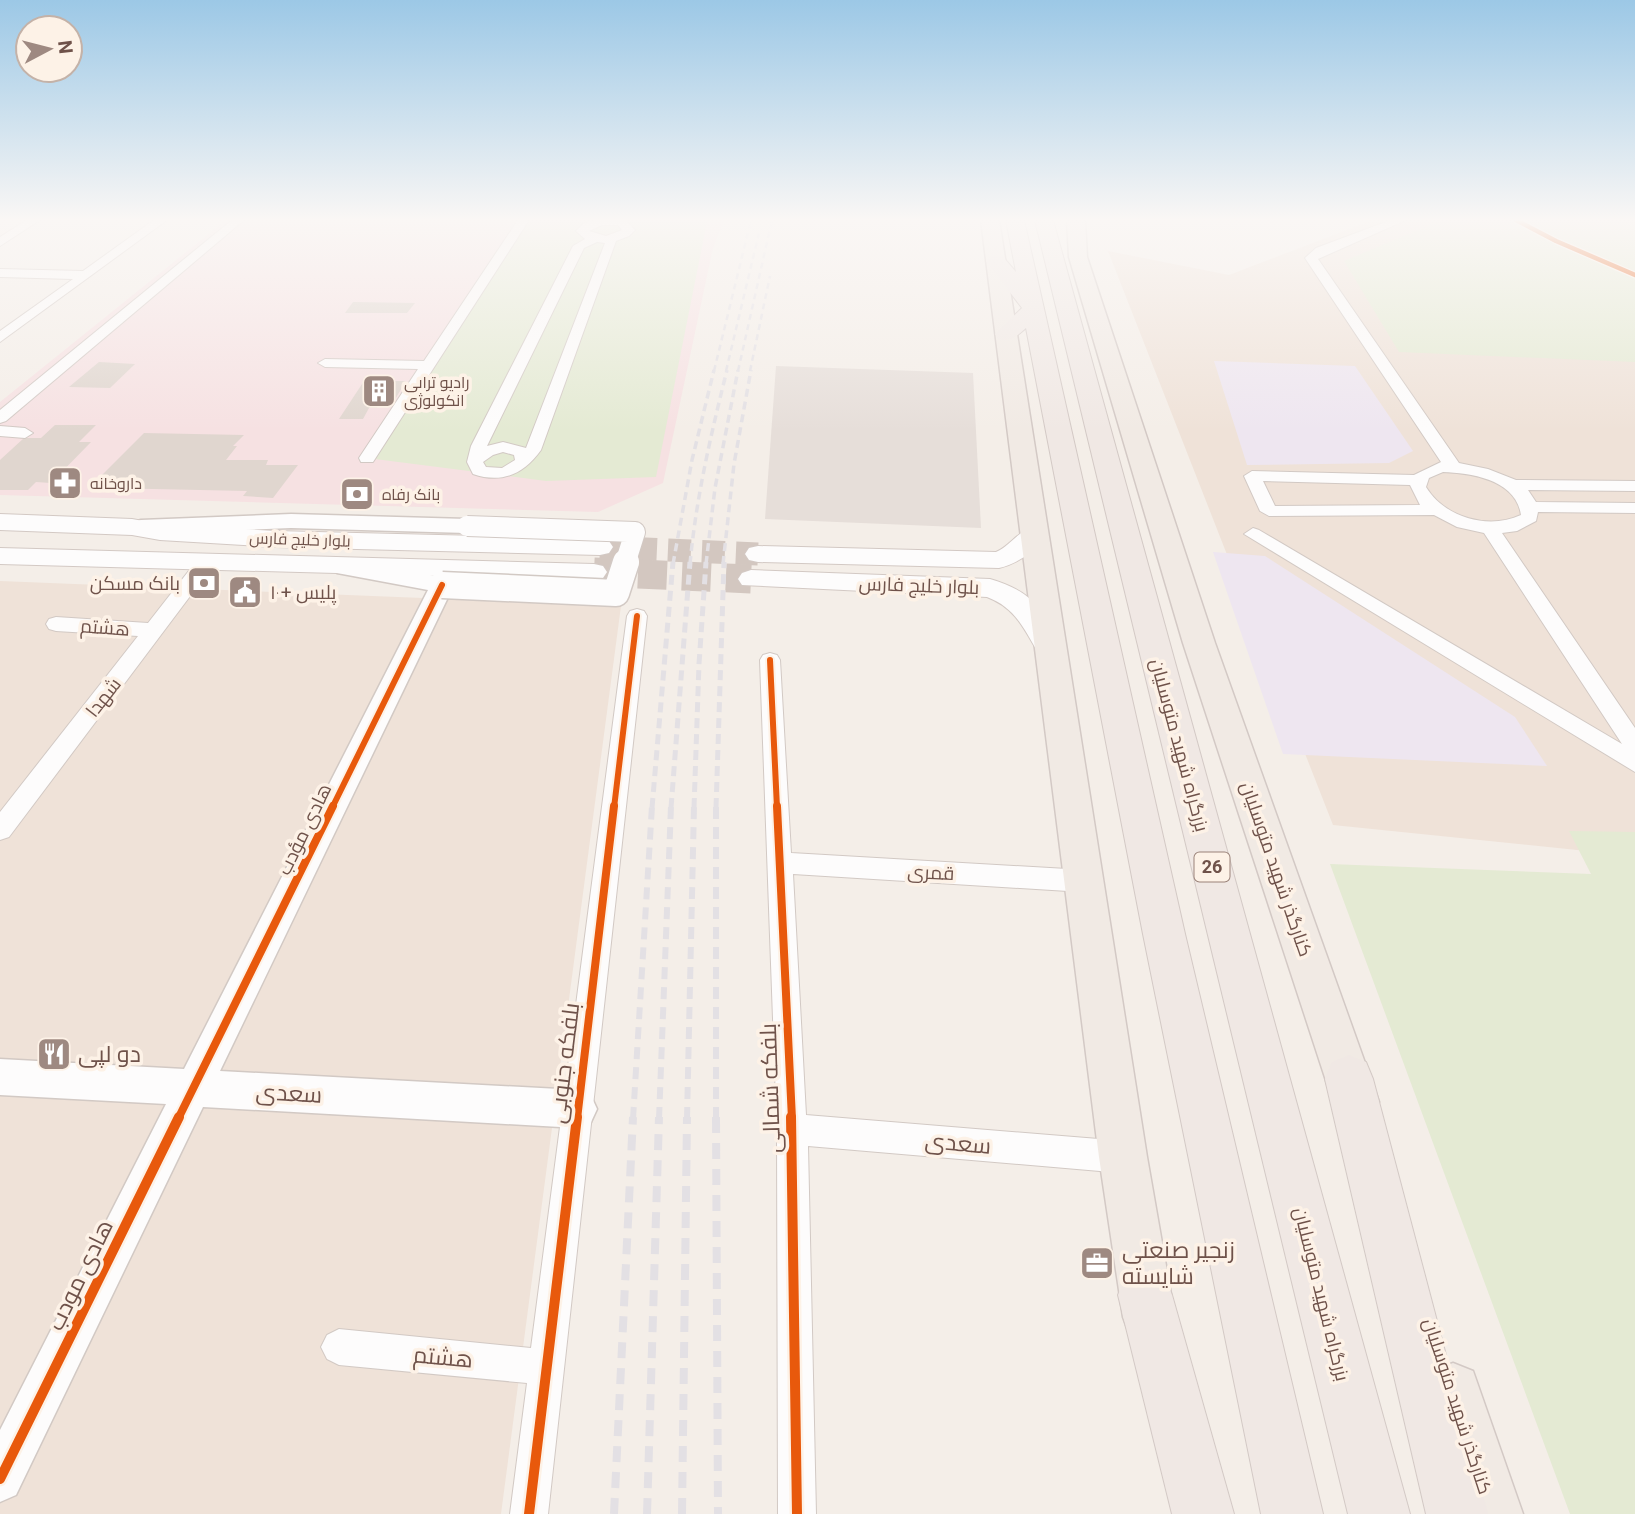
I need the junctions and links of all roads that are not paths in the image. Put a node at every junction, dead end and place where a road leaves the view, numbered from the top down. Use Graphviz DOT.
graph roads {
  1 [pos="65,291"];
  2 [pos="152,291"];
  3 [pos="476,291"];
  4 [pos="557,291"];
  5 [pos="593,291"];
  6 [pos="1008,291"];
  7 [pos="1008,291"];
  8 [pos="1018,291"];
  9 [pos="1063,291"];
  10 [pos="1093,291"];
  11 [pos="1333,291"];
  12 [pos="1020,322"];
  13 [pos="0,338"];
  14 [pos="324,363"];
  15 [pos="428,365"];
  16 [pos="0,418"];
  17 [pos="0,431"];
  18 [pos="25,433"];
  19 [pos="367,458"];
  20 [pos="477,458"];
  21 [pos="521,464"];
  22 [pos="1453,467"];
  23 [pos="1417,480"];
  24 [pos="1511,485"];
  25 [pos="1635,486"];
  26 [pos="1531,507"];
  27 [pos="1635,508"];
  28 [pos="1436,510"];
  29 [pos="0,522"];
  30 [pos="132,527"];
  31 [pos="1490,528"];
  32 [pos="1253,534"];
  33 [pos="1033,535"];
  34 [pos="0,556"];
  35 [pos="315,563"];
  36 [pos="205,564"];
  37 [pos="442,585"];
  38 [pos="637,616"];
  39 [pos="56,624"];
  40 [pos="154,630"];
  41 [pos="1053,654"];
  42 [pos="770,660"];
  43 [pos="1635,746"];
  44 [pos="1635,763"];
  45 [pos="0,830"];
  46 [pos="779,863"];
  47 [pos="1084,881"];
  48 [pos="0,1077"];
  49 [pos="1349,1079"];
  50 [pos="194,1088"];
  51 [pos="578,1109"];
  52 [pos="792,1129"];
  53 [pos="1123,1157"];
  54 [pos="1145,1295"];
  55 [pos="339,1347"];
  56 [pos="546,1367"];
  57 [pos="0,1479"];
  58 [pos="529,1514"];
  59 [pos="797,1514"];
  60 [pos="1182,1514"];
  61 [pos="1203,1514"];
  62 [pos="1292,1514"];
  63 [pos="1379,1514"];
  64 [pos="1457,1514"];
  65 [pos="1493,1514"];
  1 -- 13 [label="street"];
  2 -- 16 [label="street"];
  3 -- 15 [label="street"];
  4 -- 20 [label="street"];
  5 -- 21 [label="street"];
  6 -- 12 [label="main road"];
  7 -- 12 [label="highway"];
  8 -- 12 [label="highway"];
  9 -- 63 [label="highway, بزرگراه شهید متوسلیان / 26"];
  10 -- 49 [label="main road, کنارگذر شهید متوسلیان"];
  11 -- 22 [label="street"];
  12 -- 33 [label="main road"];
  12 -- 62 [label="highway"];
  14 -- 15 [label="street"];
  15 -- 19 [label="street"];
  17 -- 18 [label="street"];
  20 -- 21 [label="street"];
  20 -- 21 [label="street"];
  22 -- 23 [label="street"];
  22 -- 24 [label="street"];
  23 -- 28 [label="street"];
  23 -- 28 [label="street"];
  24 -- 25 [label="street"];
  24 -- 26 [label="street"];
  26 -- 27 [label="street"];
  26 -- 31 [label="street"];
  28 -- 31 [label="street"];
  29 -- 30 [label="main road, بلوار خلیج فارس"];
  30 -- 35 [label="main road, بلوار خلیج فارس"];
  30 -- 37 [label="street, bridge"];
  31 -- 43 [label="street"];
  32 -- 44 [label="street"];
  33 -- 41 [label="main road"];
  33 -- 41 [label="main road, بلوار خلیج فارس"];
  34 -- 36 [label="main road, بلوار خلیج فارس"];
  35 -- 36 [label="main road, بلوار خلیج فارس"];
  35 -- 37 [label="street"];
  36 -- 40 [label="street, شهدا"];
  37 -- 50 [label="street, هادی مؤدب"];
  38 -- 51 [label="street, بلفکه جنوبی"];
  39 -- 40 [label="street, هشتم"];
  40 -- 45 [label="street, شهدا"];
  41 -- 47 [label="main road"];
  42 -- 46 [label="street, بلفکه شمالی"];
  46 -- 47 [label="street, قمری"];
  46 -- 52 [label="street, بلفکه شمالی"];
  47 -- 53 [label="main road"];
  48 -- 50 [label="street, سعدی"];
  49 -- 64 [label="highway"];
  49 -- 65 [label="main road, کنارگذر شهید متوسلیان"];
  50 -- 51 [label="street, سعدی"];
  50 -- 57 [label="street, هادی مودب"];
  51 -- 56 [label="street, بلفکه جنوبی"];
  52 -- 53 [label="street, سعدی"];
  52 -- 59 [label="street, بلفکه شمالی"];
  53 -- 54 [label="main road"];
  54 -- 60 [label="main road"];
  54 -- 61 [label="highway"];
  55 -- 56 [label="street, هشتم"];
  56 -- 58 [label="street, بلفکه جنوبی"];
}
